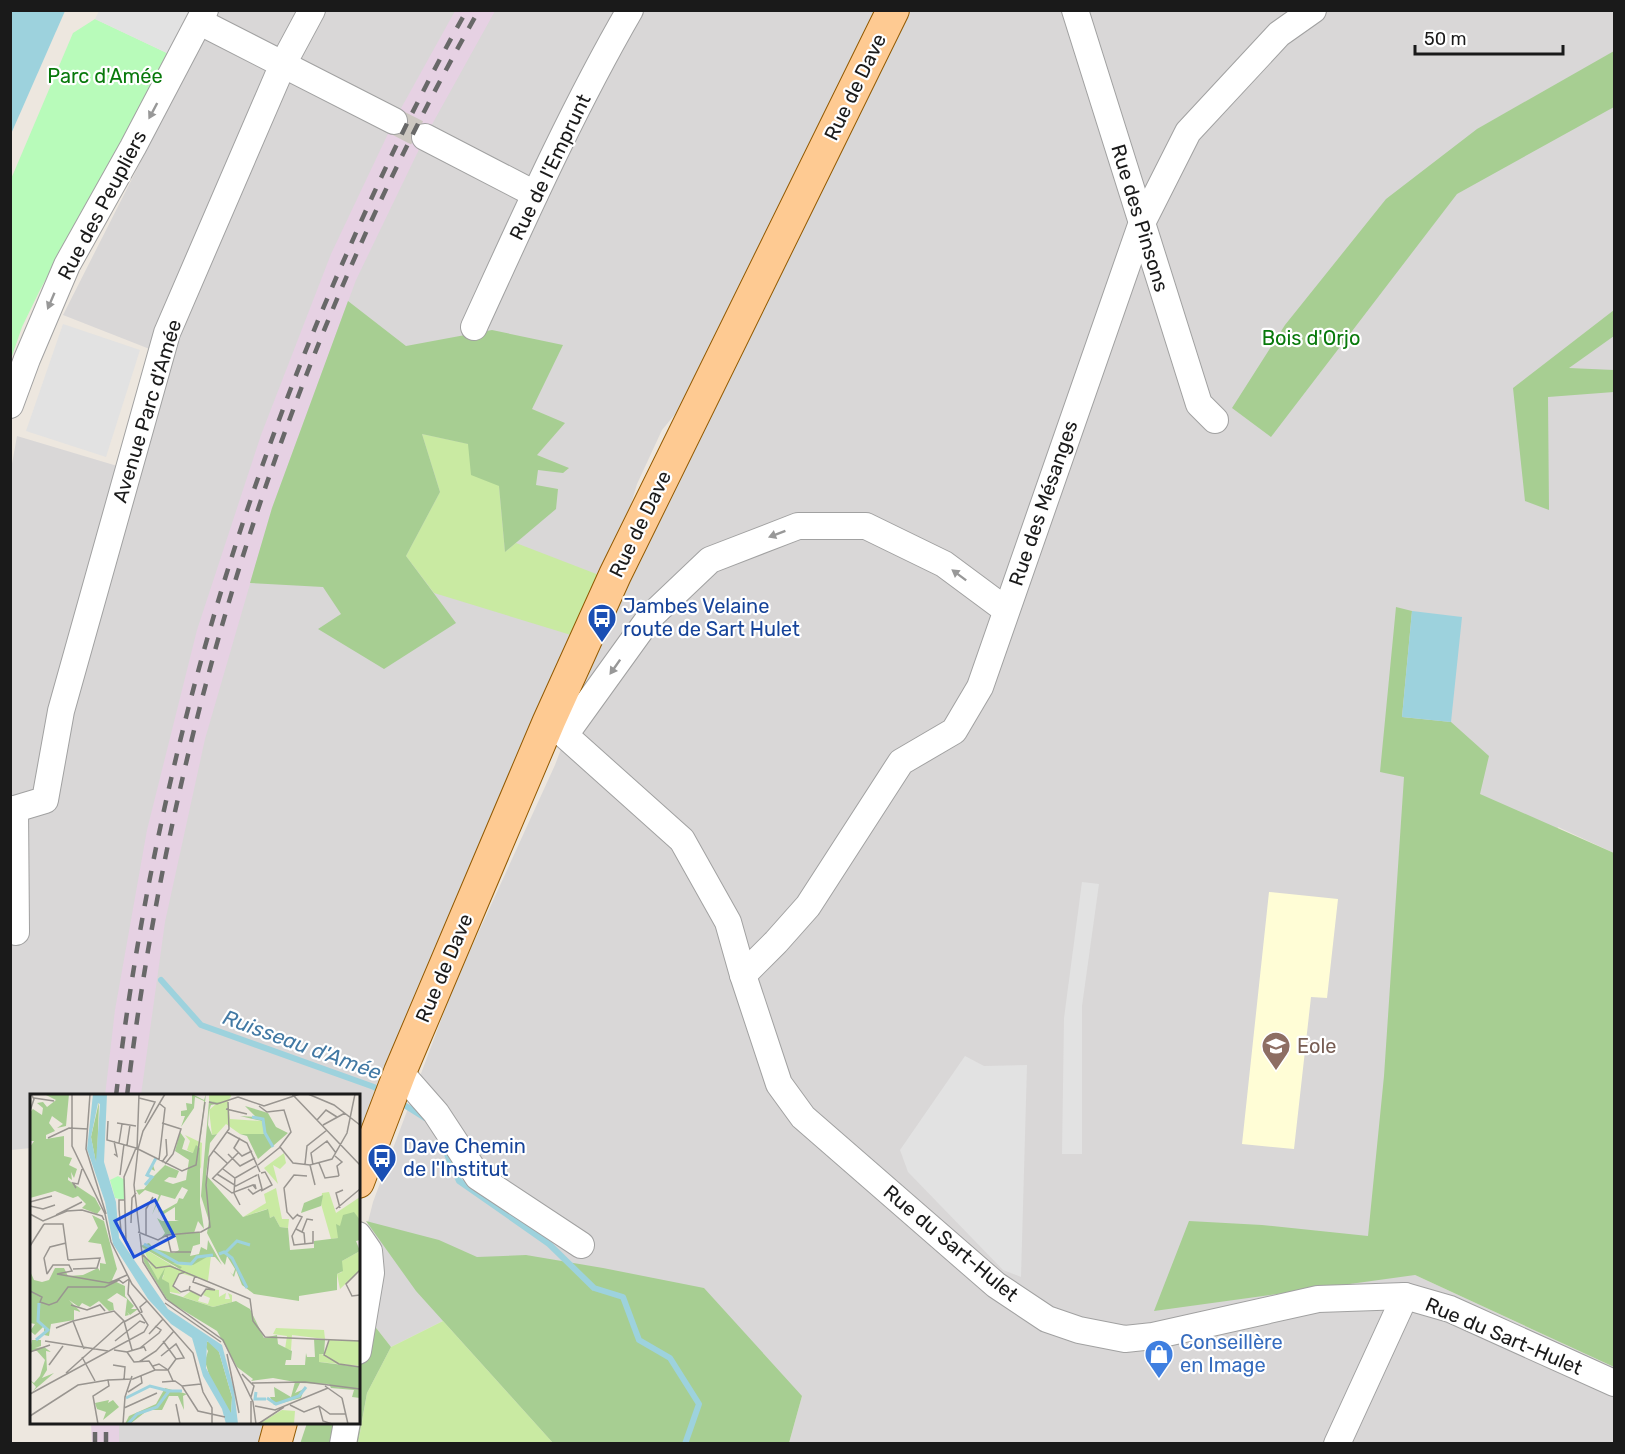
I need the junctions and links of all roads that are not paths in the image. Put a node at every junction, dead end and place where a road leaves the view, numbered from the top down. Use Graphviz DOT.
graph roads {
  1 [pos="312,10"];
  2 [pos="630,10"];
  3 [pos="893,10"];
  4 [pos="1075,10"];
  5 [pos="1313,10"];
  6 [pos="203,16"];
  7 [pos="284,64"];
  8 [pos="394,121"];
  9 [pos="425,137"];
  10 [pos="535,195"];
  11 [pos="1141,225"];
  12 [pos="474,327"];
  13 [pos="10,405"];
  14 [pos="1215,420"];
  15 [pos="1006,610"];
  16 [pos="557,728"];
  17 [pos="13,807"];
  18 [pos="16,932"];
  19 [pos="742,975"];
  20 [pos="400,1072"];
  21 [pos="360,1177"];
  22 [pos="360,1238"];
  23 [pos="581,1245"];
  24 [pos="1405,1296"];
  25 [pos="360,1339"];
  26 [pos="1614,1383"];
  27 [pos="280,1424"];
  28 [pos="347,1424"];
  29 [pos="275,1443"];
  30 [pos="343,1443"];
  31 [pos="1337,1443"];
  1 -- 7 [label="street, Avenue Parc d'Amée"];
  2 -- 10 [label="street, Rue de l'Emprunt"];
  3 -- 16 [label="main road, Rue de Dave"];
  4 -- 11 [label="street, Rue des Pinsons"];
  5 -- 11 [label="street, Rue des Mésanges"];
  6 -- 7 [label="street"];
  6 -- 13 [label="street, Rue des Peupliers, one-way"];
  7 -- 8 [label="street"];
  7 -- 17 [label="street, Avenue Parc d'Amée"];
  9 -- 10 [label="street"];
  10 -- 12 [label="street, Rue de l'Emprunt"];
  11 -- 14 [label="street, Rue des Pinsons"];
  11 -- 15 [label="street, Rue des Mésanges"];
  15 -- 16 [label="street, one-way"];
  15 -- 19 [label="street, Rue des Mésanges"];
  16 -- 19 [label="street, Rue du Sart-Hulet"];
  16 -- 20 [label="main road, Rue de Dave"];
  17 -- 18 [label="street"];
  19 -- 24 [label="street, Rue du Sart-Hulet"];
  20 -- 21 [label="main road, Rue de Dave"];
  20 -- 23 [label="street"];
  22 -- 25 [label="street"];
  24 -- 26 [label="street, Rue du Sart-Hulet"];
  24 -- 31 [label="street"];
  27 -- 29 [label="main road"];
  28 -- 30 [label="street"];
}
